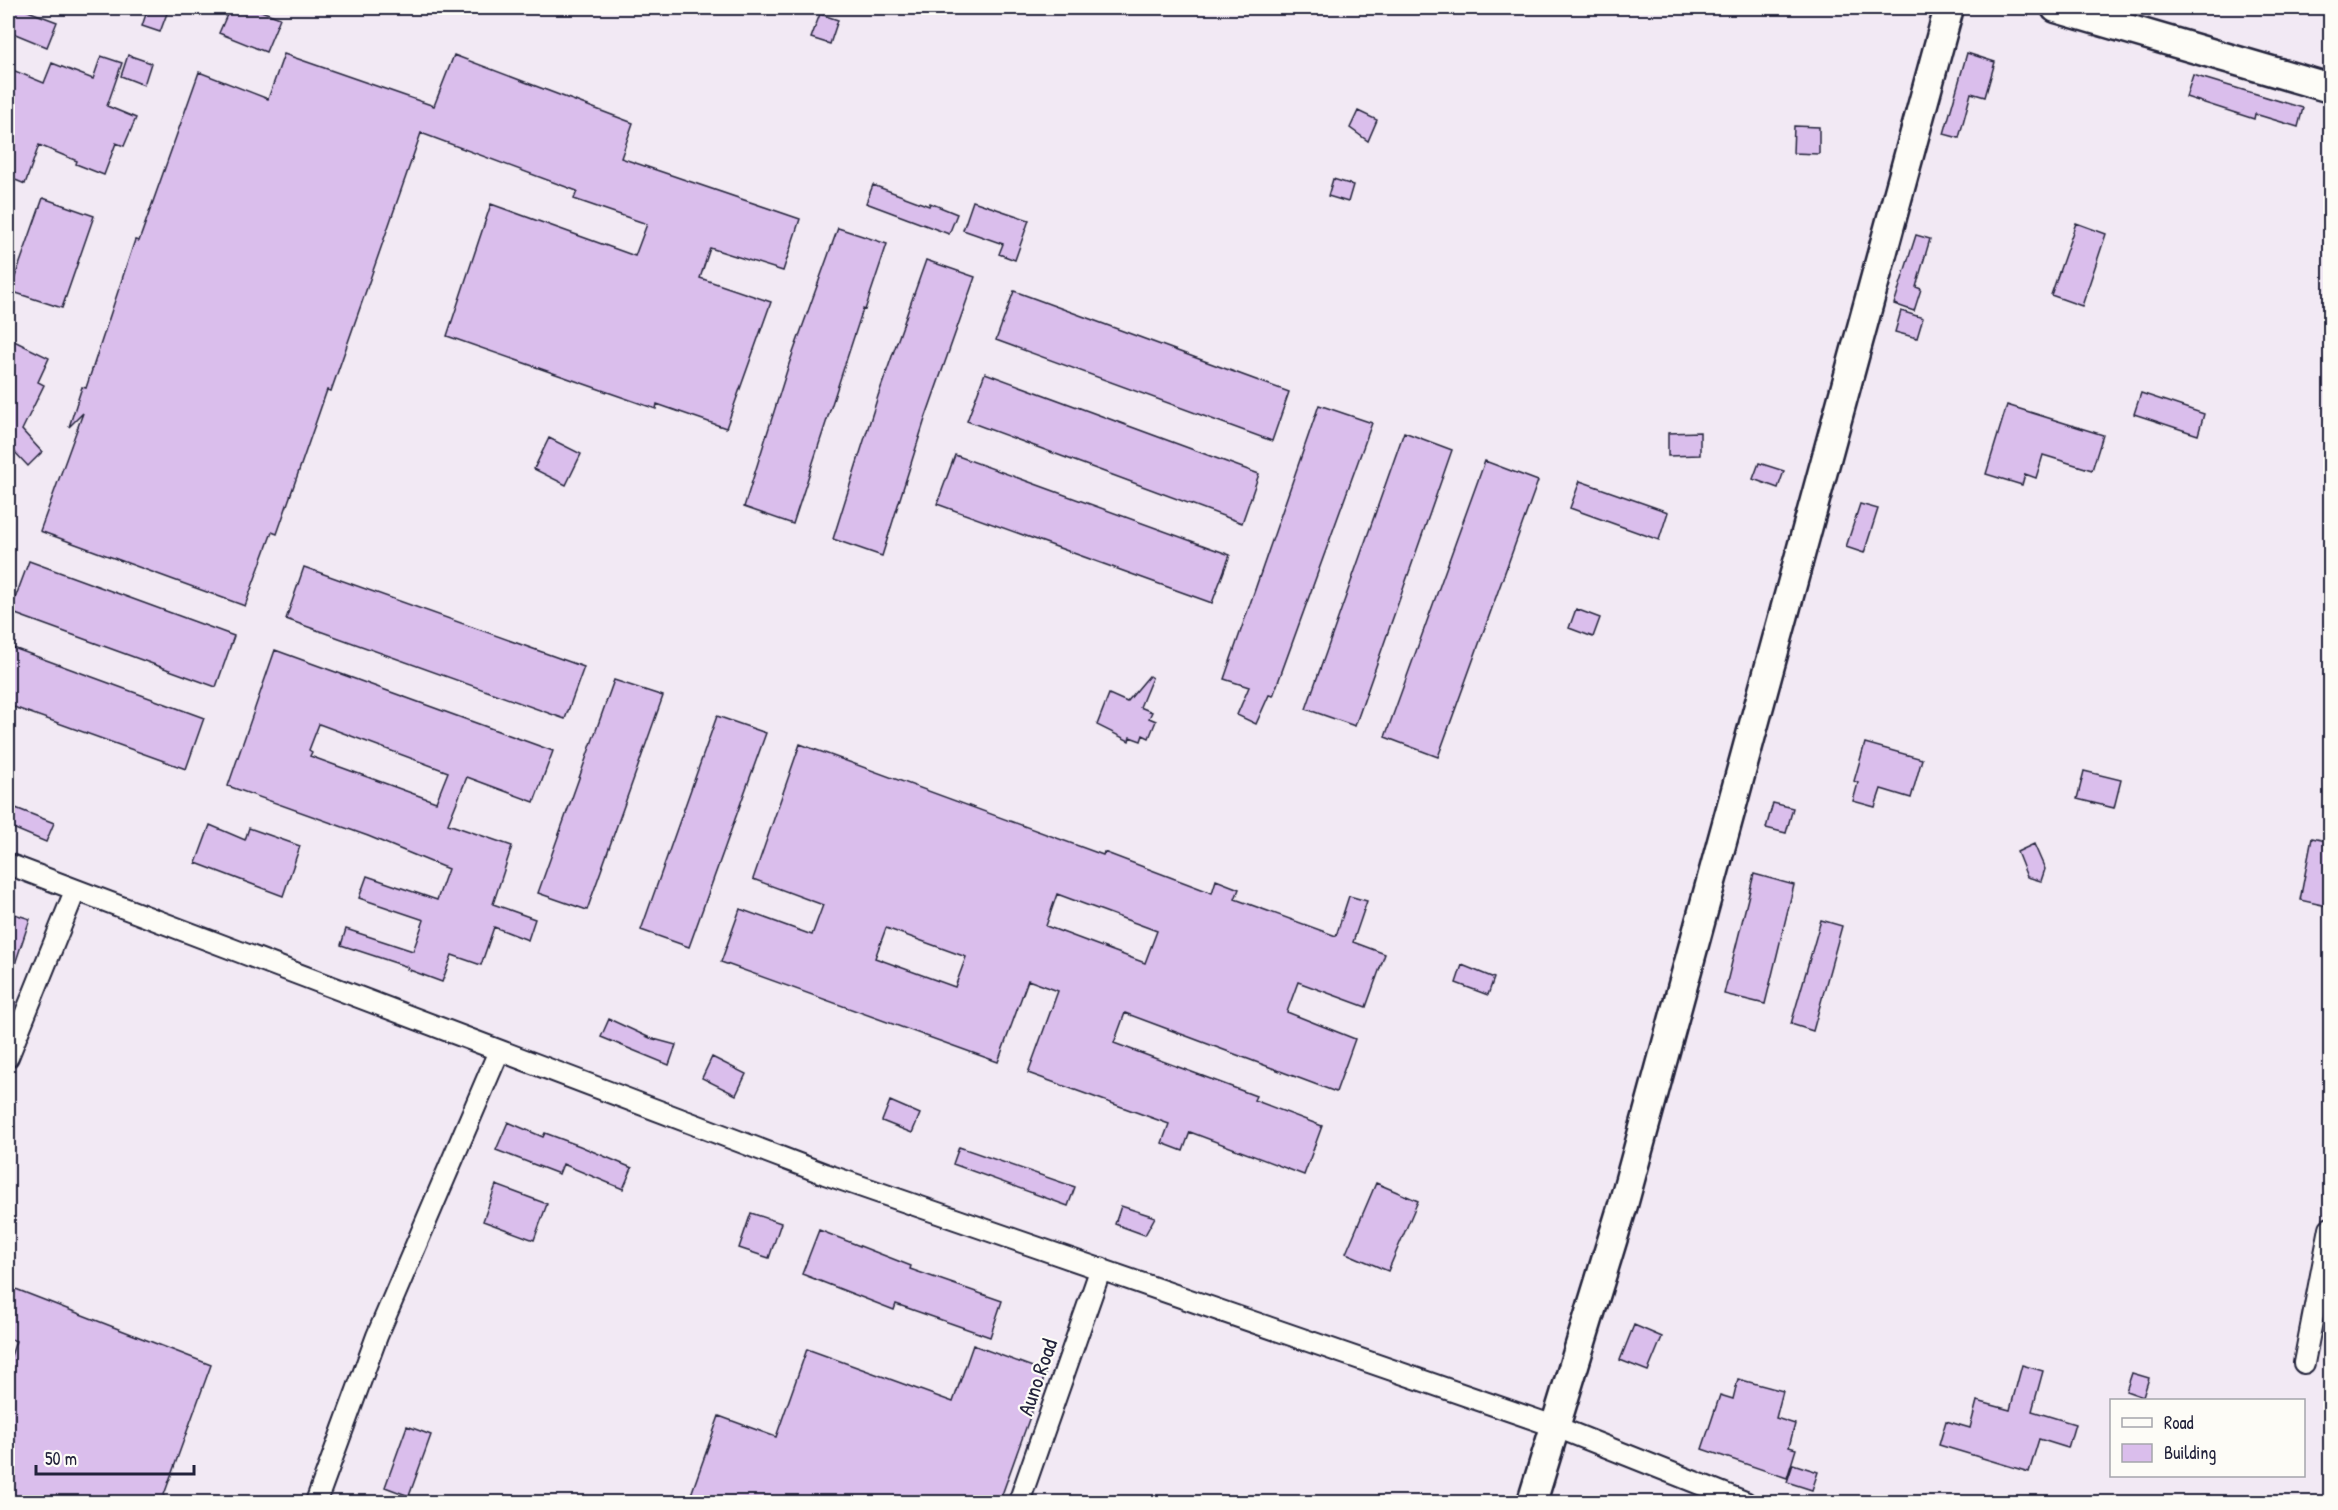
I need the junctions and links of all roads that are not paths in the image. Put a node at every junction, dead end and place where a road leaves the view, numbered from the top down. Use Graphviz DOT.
graph roads {
  1 [pos="1949,8"];
  2 [pos="2056,8"];
  3 [pos="2331,88"];
  4 [pos="8,864"];
  5 [pos="75,891"];
  6 [pos="499,1050"];
  7 [pos="8,1057"];
  8 [pos="2331,1228"];
  9 [pos="1101,1268"];
  10 [pos="2304,1363"];
  11 [pos="1554,1426"];
  12 [pos="316,1503"];
  13 [pos="1019,1503"];
  14 [pos="1532,1503"];
  15 [pos="1746,1503"];
  1 -- 11 [label="street"];
  2 -- 3 [label="street"];
  4 -- 5 [label="street"];
  5 -- 6 [label="street"];
  5 -- 7 [label="street"];
  6 -- 9 [label="street"];
  6 -- 12 [label="street"];
  8 -- 10 [label="street"];
  9 -- 11 [label="street"];
  9 -- 13 [label="street, Auno Road"];
  11 -- 14 [label="street"];
  11 -- 15 [label="street"];
}
